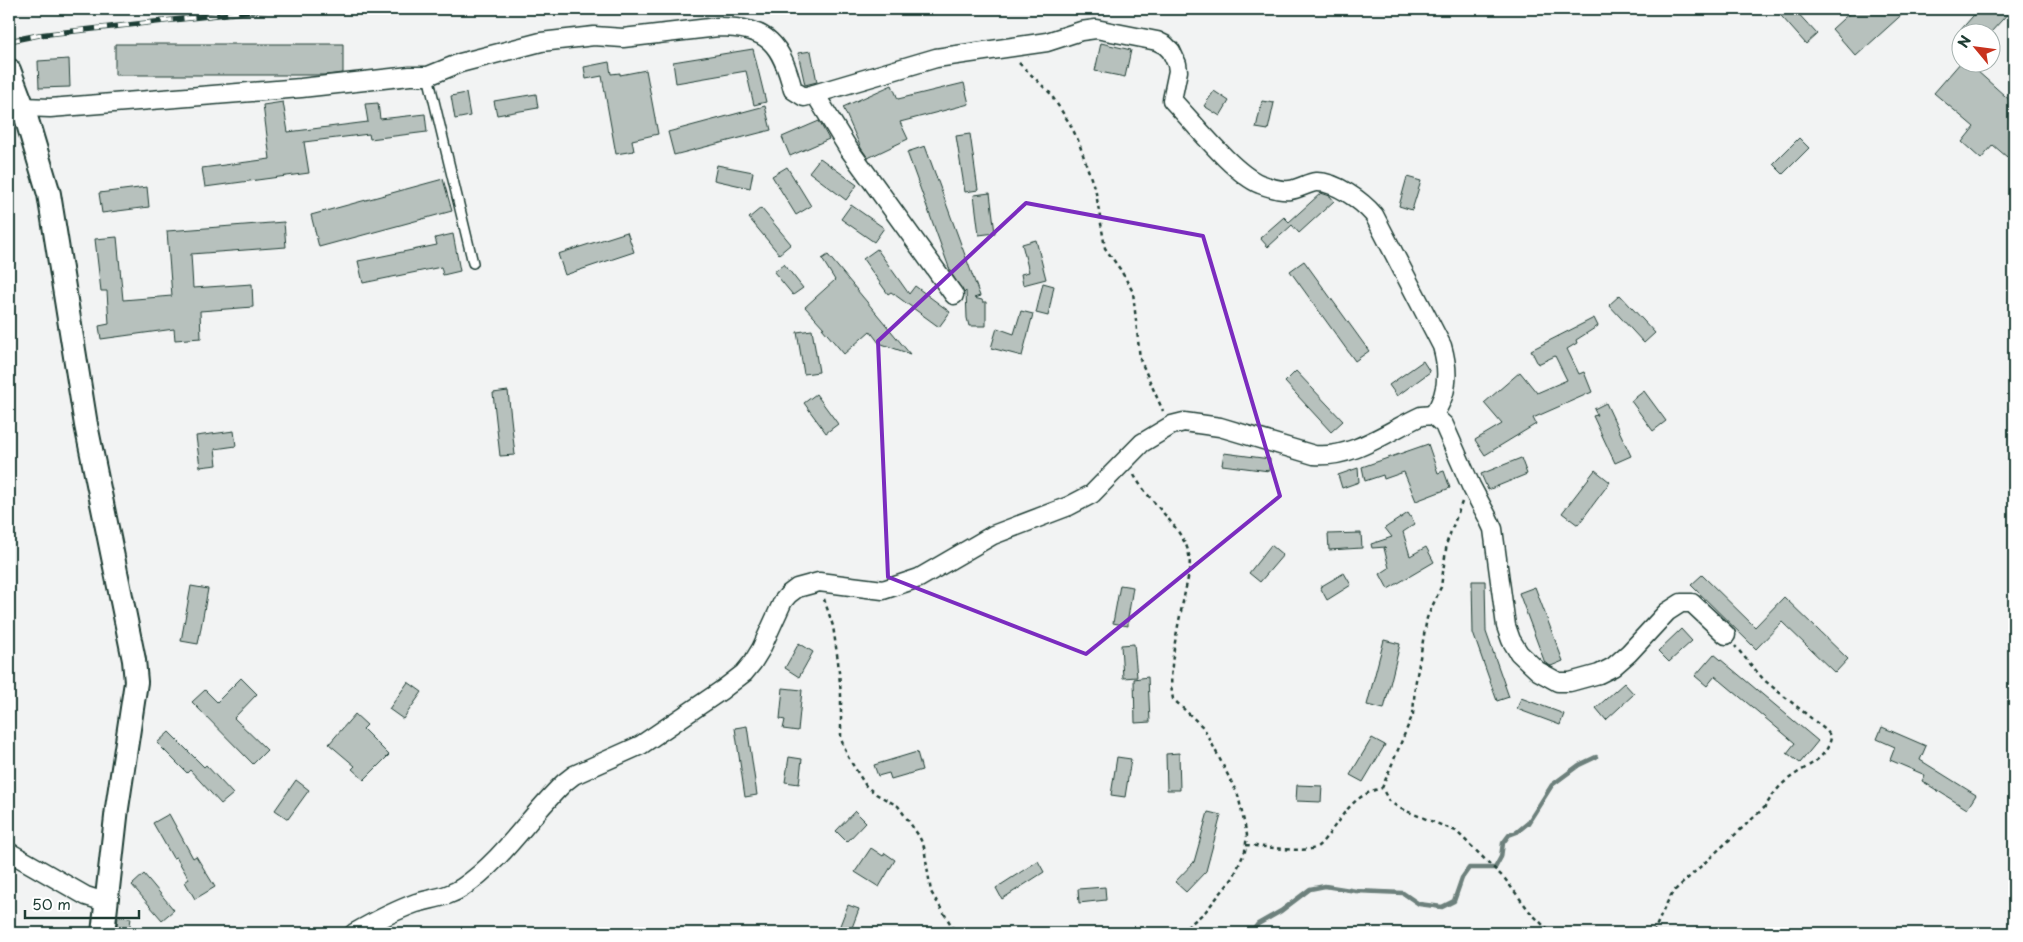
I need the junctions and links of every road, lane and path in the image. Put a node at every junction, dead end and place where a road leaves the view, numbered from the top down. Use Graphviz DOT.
graph roads {
  1 [pos="997,48"];
  2 [pos="9,70"];
  3 [pos="428,76"];
  4 [pos="815,94"];
  5 [pos="23,107"];
  6 [pos="473,263"];
  7 [pos="954,295"];
  8 [pos="1433,415"];
  9 [pos="1172,424"];
  10 [pos="1126,460"];
  11 [pos="1471,486"];
  12 [pos="819,582"];
  13 [pos="1726,635"];
  14 [pos="1382,788"];
  15 [pos="1246,845"];
  16 [pos="9,852"];
  17 [pos="106,902"];
  18 [pos="103,933"];
  19 [pos="354,933"];
  20 [pos="956,933"];
  21 [pos="1180,933"];
  22 [pos="1551,933"];
  23 [pos="1653,933"];
  1 -- 4 [label="street"];
  1 -- 8 [label="street"];
  1 -- 9 [label="path"];
  2 -- 5 [label="street"];
  3 -- 4 [label="street"];
  3 -- 5 [label="street"];
  3 -- 6 [label="lane"];
  4 -- 7 [label="street"];
  5 -- 17 [label="street"];
  8 -- 9 [label="street"];
  8 -- 11 [label="street"];
  9 -- 10 [label="street"];
  10 -- 12 [label="street"];
  10 -- 15 [label="path"];
  11 -- 13 [label="street"];
  11 -- 14 [label="path"];
  12 -- 19 [label="street"];
  12 -- 20 [label="path"];
  13 -- 23 [label="path"];
  14 -- 15 [label="path"];
  14 -- 22 [label="path"];
  15 -- 21 [label="path"];
  16 -- 17 [label="street"];
  17 -- 18 [label="street"];
}
